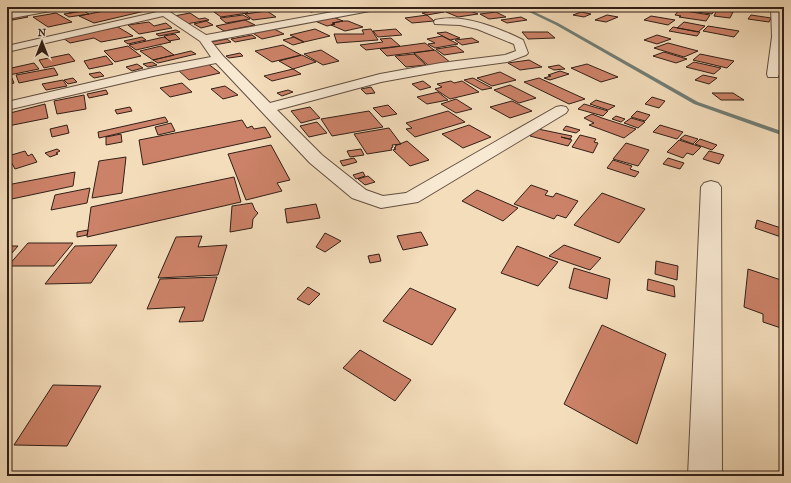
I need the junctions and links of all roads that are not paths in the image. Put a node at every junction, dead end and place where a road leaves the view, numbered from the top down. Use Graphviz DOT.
graph roads {
  1 [pos="56,7"];
  2 [pos="375,7"];
  3 [pos="776,7"];
  4 [pos="160,10"];
  5 [pos="7,16"];
  6 [pos="439,22"];
  7 [pos="204,39"];
  8 [pos="7,49"];
  9 [pos="219,59"];
  10 [pos="773,74"];
  11 [pos="7,106"];
  12 [pos="268,108"];
  13 [pos="561,110"];
  14 [pos="711,187"];
  15 [pos="705,476"];
  1 -- 5 [label="street"];
  2 -- 7 [label="street"];
  3 -- 10 [label="street"];
  4 -- 7 [label="street"];
  4 -- 8 [label="street"];
  6 -- 12 [label="street"];
  7 -- 9 [label="street"];
  9 -- 11 [label="street"];
  9 -- 12 [label="street"];
  12 -- 13 [label="street"];
  14 -- 15 [label="street"];
}
